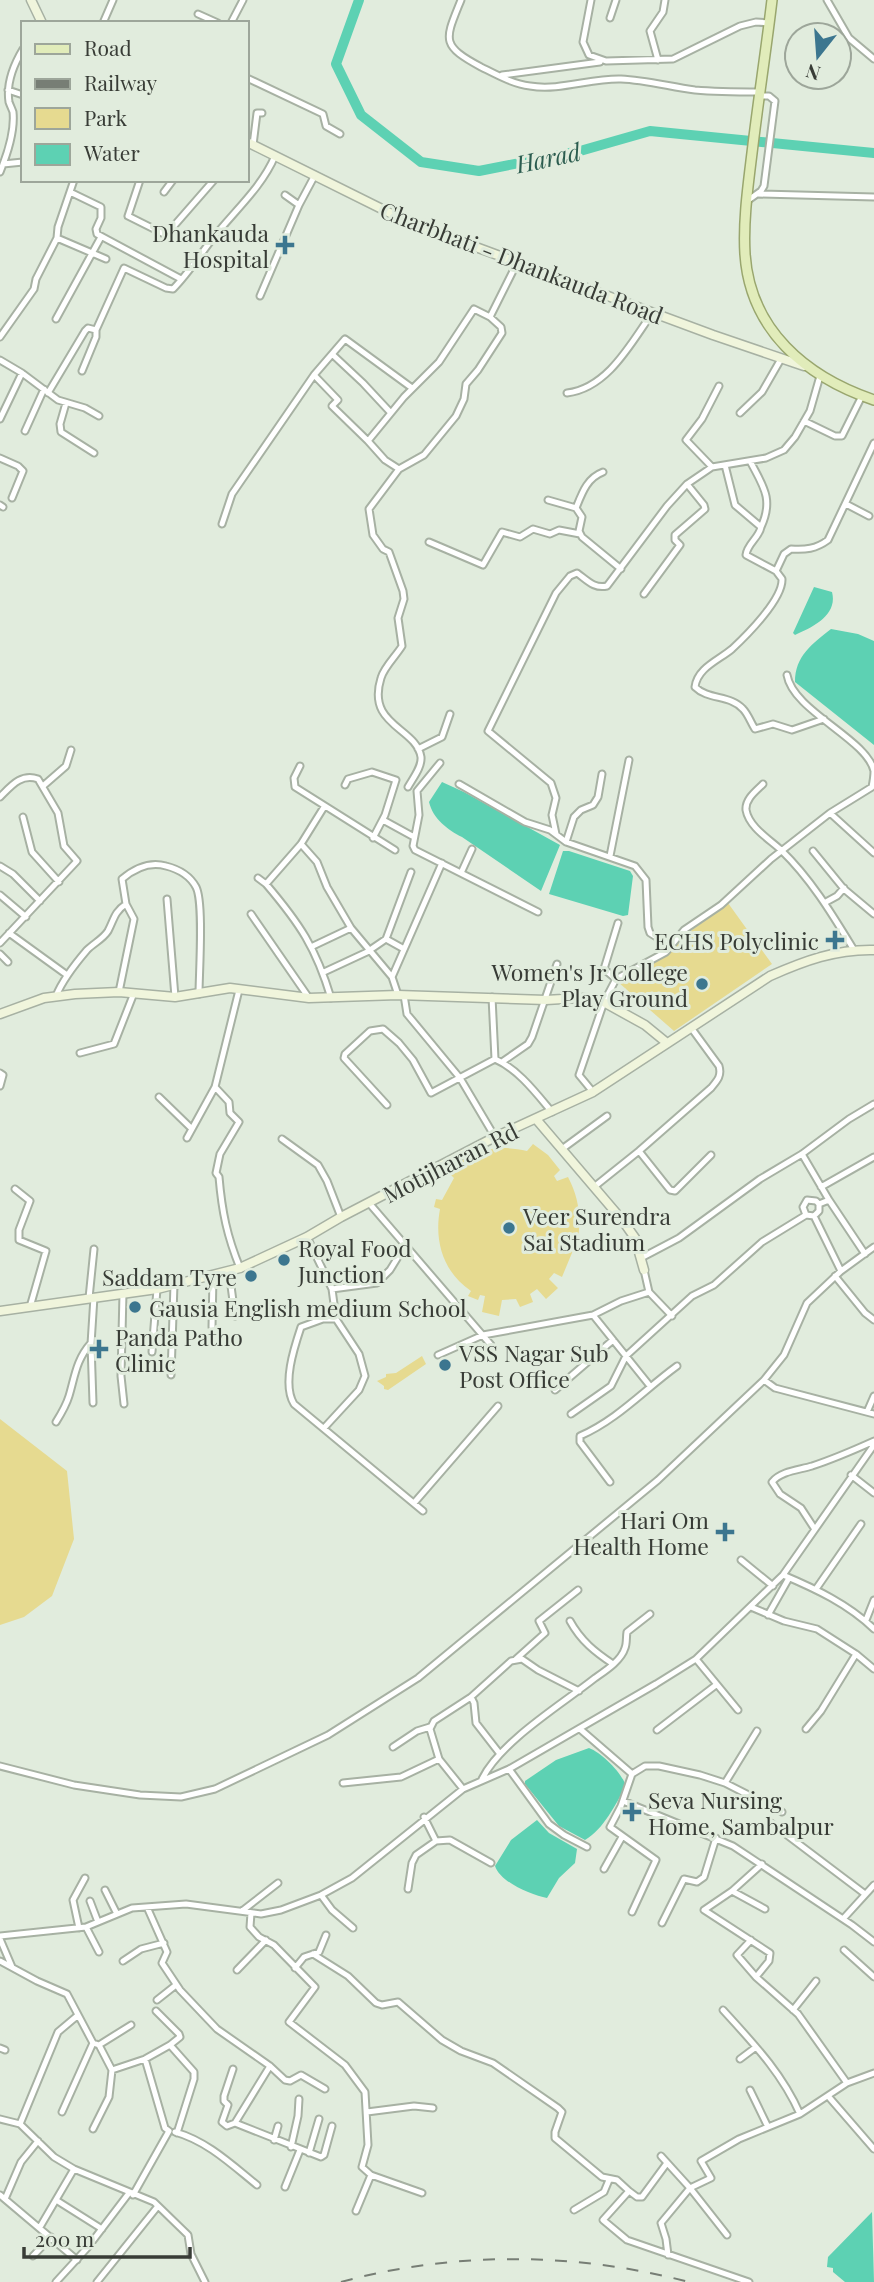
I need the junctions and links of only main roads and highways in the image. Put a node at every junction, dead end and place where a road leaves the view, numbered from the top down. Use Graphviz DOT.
graph roads {
  1 [pos="772,0"];
  2 [pos="867,397"];
  1 -- 2 [label="main road"];
}
